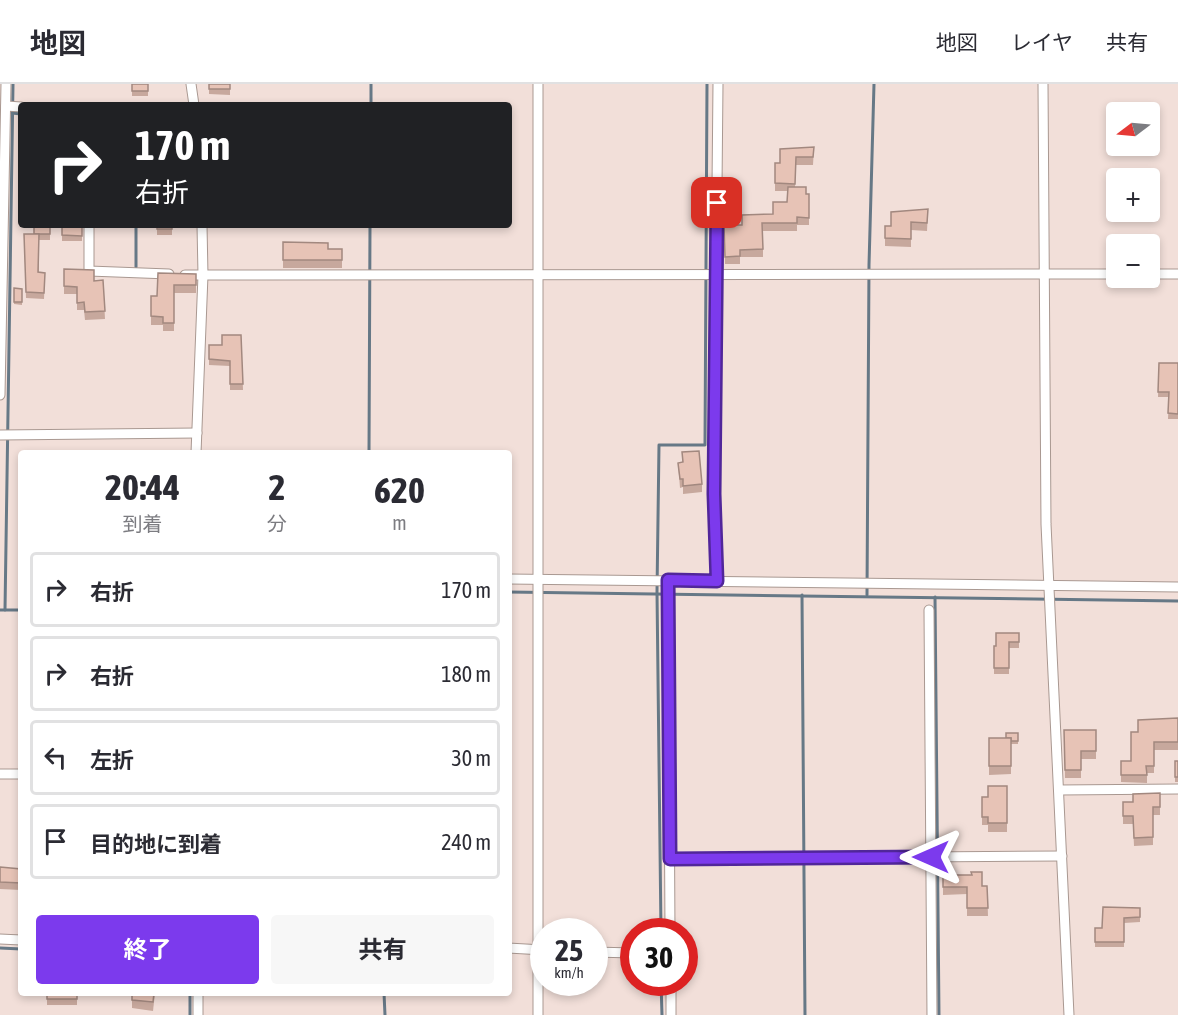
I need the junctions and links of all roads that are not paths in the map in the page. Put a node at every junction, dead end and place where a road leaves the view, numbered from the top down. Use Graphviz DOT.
graph roads {
  1 [pos="6,84"];
  2 [pos="191,84"];
  3 [pos="538,84"];
  4 [pos="718,84"];
  5 [pos="1043,84"];
  6 [pos="194,102"];
  7 [pos="13,107"];
  8 [pos="89,228"];
  9 [pos="202,228"];
  10 [pos="538,274"];
  11 [pos="710,274"];
  12 [pos="1044,274"];
  13 [pos="1106,274"];
  14 [pos="1160,274"];
  15 [pos="1178,274"];
  16 [pos="203,275"];
  17 [pos="0,395"];
  18 [pos="197,433"];
  19 [pos="5,435"];
  20 [pos="196,450"];
  21 [pos="512,580"];
  22 [pos="717,581"];
  23 [pos="664,585"];
  24 [pos="538,586"];
  25 [pos="1178,587"];
  26 [pos="1048,593"];
  27 [pos="929,610"];
  28 [pos="0,774"];
  29 [pos="18,774"];
  30 [pos="1178,789"];
  31 [pos="1059,790"];
  32 [pos="1062,856"];
  33 [pos="936,857"];
  34 [pos="670,859"];
  35 [pos="541,918"];
  36 [pos="670,918"];
  37 [pos="0,939"];
  38 [pos="18,940"];
  39 [pos="512,948"];
  40 [pos="530,949"];
  41 [pos="198,996"];
  42 [pos="539,996"];
  43 [pos="671,996"];
  44 [pos="198,1015"];
  45 [pos="538,1015"];
  46 [pos="671,1015"];
  47 [pos="932,1015"];
  48 [pos="1070,1015"];
  1 -- 7 [label="street"];
  2 -- 6 [label="street"];
  3 -- 10 [label="street"];
  4 -- 11 [label="street"];
  5 -- 12 [label="street"];
  7 -- 17 [label="street"];
  8 -- 16 [label="street"];
  9 -- 16 [label="street"];
  10 -- 11 [label="street"];
  10 -- 16 [label="street"];
  10 -- 24 [label="street"];
  11 -- 12 [label="street"];
  11 -- 22 [label="street"];
  12 -- 13 [label="street"];
  12 -- 26 [label="street"];
  14 -- 15 [label="street"];
  16 -- 18 [label="street"];
  18 -- 19 [label="street"];
  18 -- 20 [label="street"];
  21 -- 24 [label="street"];
  22 -- 23 [label="street"];
  22 -- 26 [label="street"];
  23 -- 24 [label="street"];
  23 -- 34 [label="street"];
  24 -- 35 [label="street"];
  25 -- 26 [label="street"];
  26 -- 31 [label="street"];
  27 -- 33 [label="street"];
  28 -- 29 [label="street"];
  30 -- 31 [label="street"];
  31 -- 32 [label="street"];
  32 -- 33 [label="street"];
  32 -- 48 [label="street"];
  33 -- 34 [label="street"];
  33 -- 47 [label="street"];
  34 -- 36 [label="street"];
  37 -- 38 [label="street"];
  39 -- 40 [label="street"];
  41 -- 44 [label="street"];
  42 -- 45 [label="street"];
  43 -- 46 [label="street"];
}
